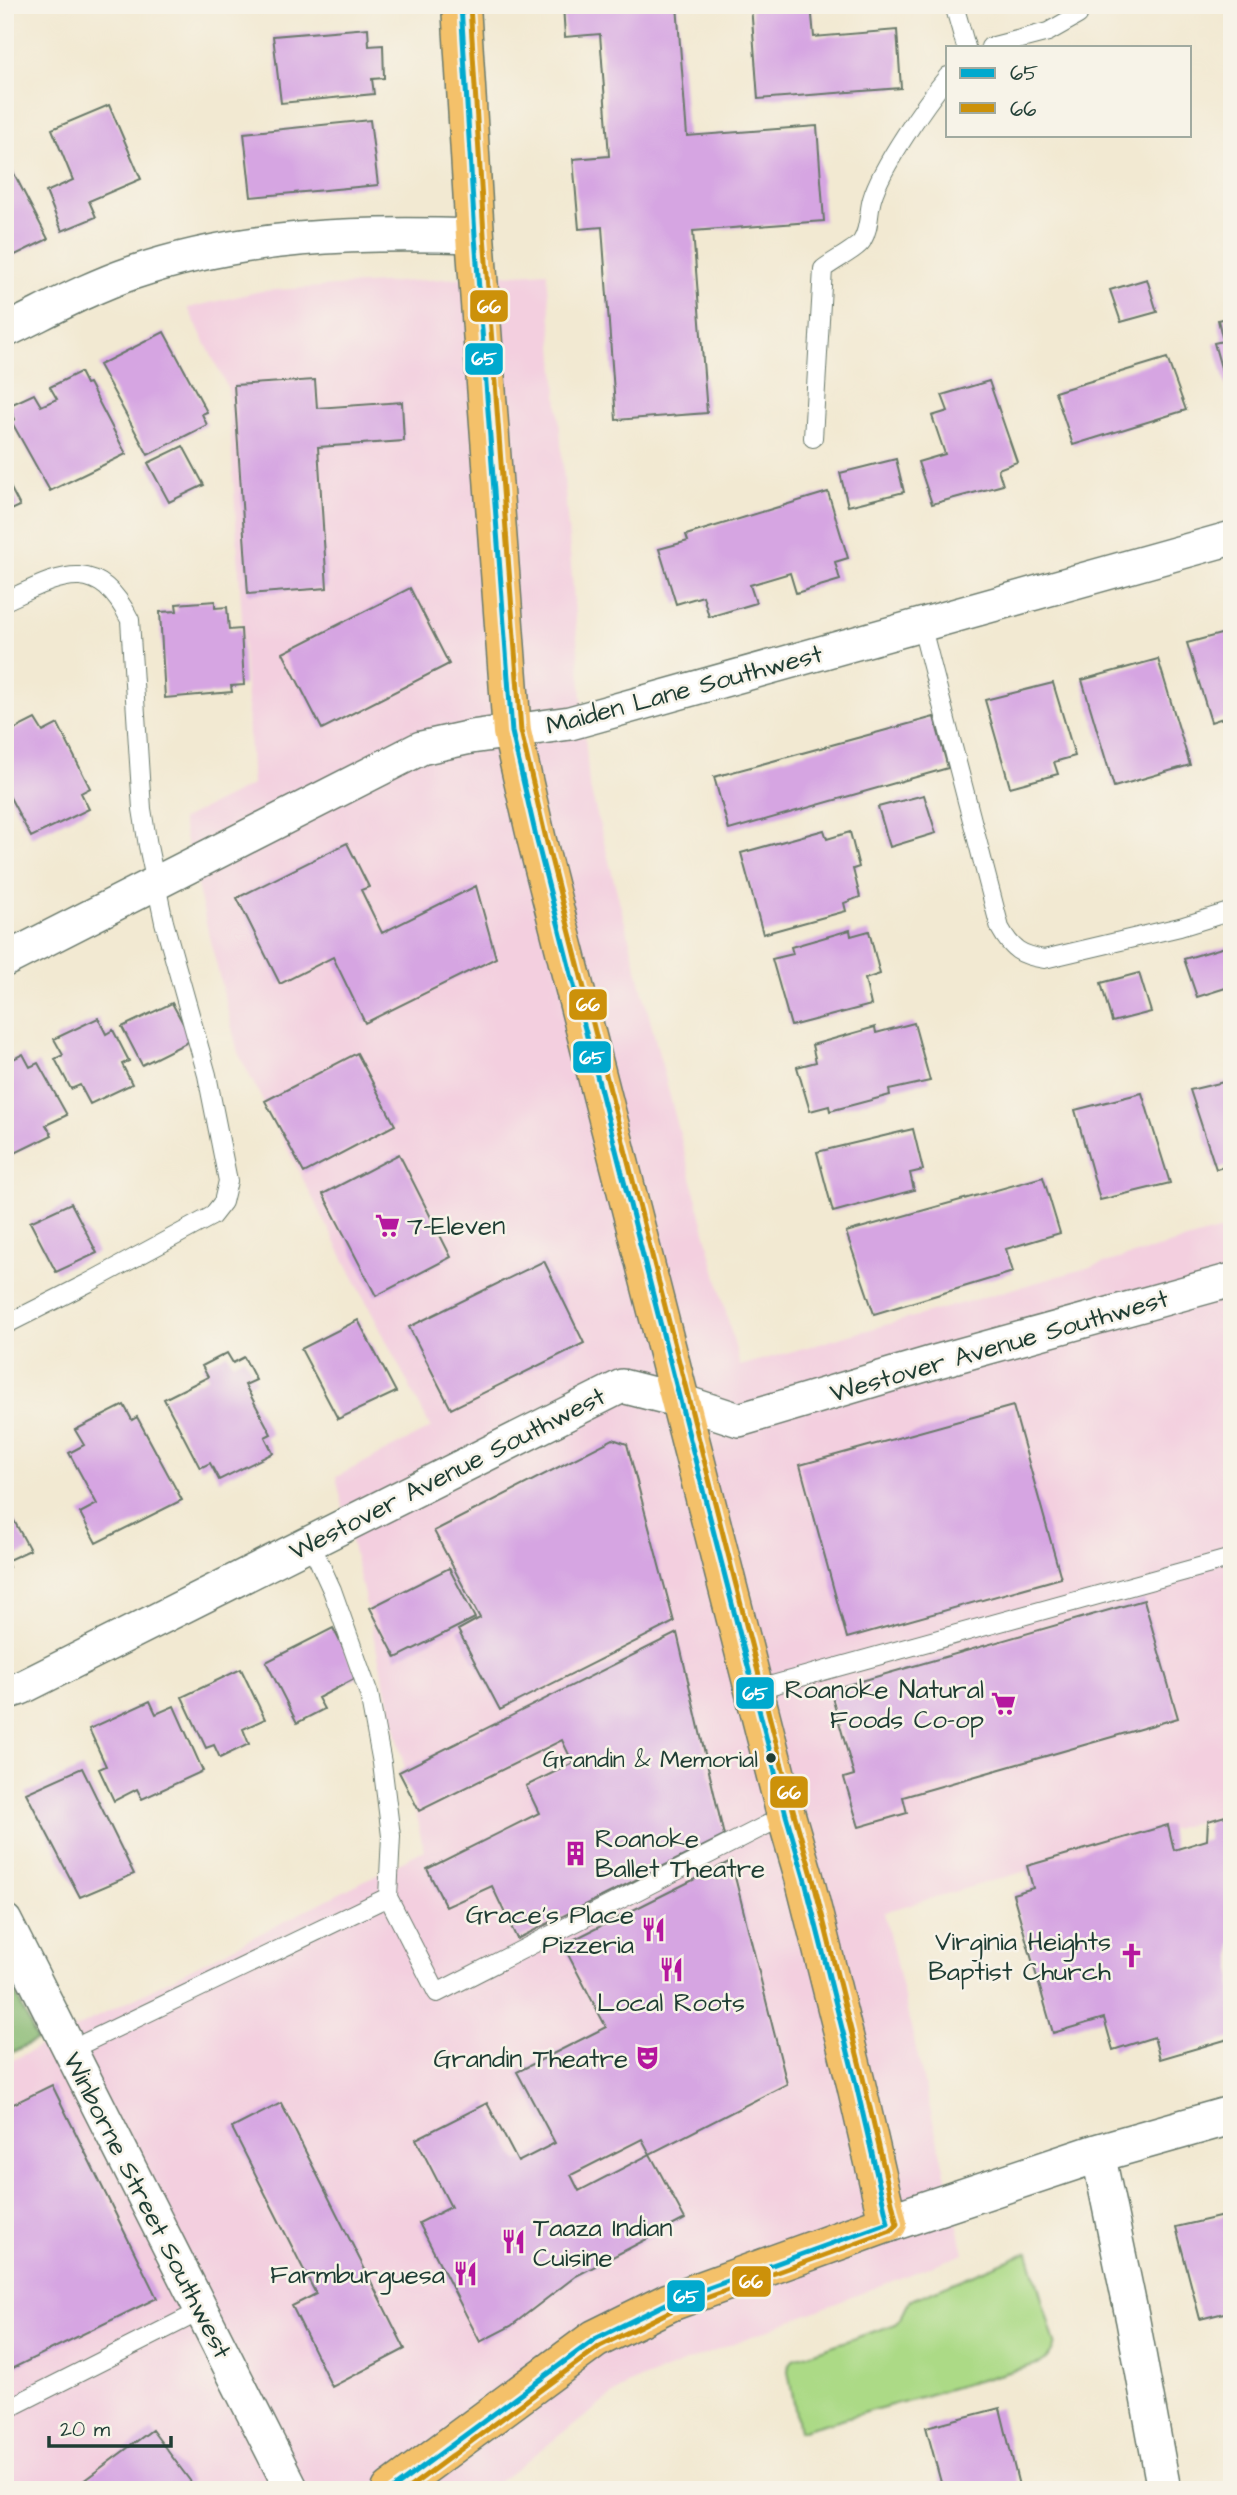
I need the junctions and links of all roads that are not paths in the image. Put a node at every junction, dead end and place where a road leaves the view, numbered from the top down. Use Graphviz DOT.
graph roads {
  1 [pos="461,5"];
  2 [pos="954,5"];
  3 [pos="1078,5"];
  4 [pos="966,46"];
  5 [pos="994,46"];
  6 [pos="946,78"];
  7 [pos="475,236"];
  8 [pos="5,331"];
  9 [pos="813,438"];
  10 [pos="1232,538"];
  11 [pos="5,601"];
  12 [pos="921,624"];
  13 [pos="512,732"];
  14 [pos="156,884"];
  15 [pos="1232,911"];
  16 [pos="5,960"];
  17 [pos="1232,1280"];
  18 [pos="5,1325"];
  19 [pos="681,1401"];
  20 [pos="310,1542"];
  21 [pos="1232,1558"];
  22 [pos="754,1690"];
  23 [pos="5,1693"];
  24 [pos="786,1815"];
  25 [pos="388,1897"];
  26 [pos="5,1921"];
  27 [pos="70,2050"];
  28 [pos="1232,2115"];
  29 [pos="1098,2153"];
  30 [pos="888,2223"];
  31 [pos="201,2311"];
  32 [pos="5,2410"];
  33 [pos="292,2490"];
  34 [pos="391,2490"];
  35 [pos="1164,2490"];
  1 -- 7 [label="main road"];
  2 -- 4 [label="lane"];
  3 -- 5 [label="lane"];
  6 -- 9 [label="lane"];
  7 -- 8 [label="street"];
  7 -- 13 [label="main road"];
  10 -- 12 [label="street, Maiden Lane Southwest"];
  11 -- 14 [label="lane"];
  12 -- 13 [label="street, Maiden Lane Southwest"];
  12 -- 15 [label="lane"];
  13 -- 14 [label="street, Maiden Lane Southwest"];
  13 -- 19 [label="main road"];
  14 -- 16 [label="street, Maiden Lane Southwest"];
  14 -- 18 [label="lane"];
  17 -- 19 [label="street, Westover Avenue Southwest"];
  19 -- 20 [label="street, Westover Avenue Southwest"];
  19 -- 22 [label="main road"];
  20 -- 23 [label="street, Westover Avenue Southwest"];
  20 -- 25 [label="lane"];
  21 -- 22 [label="lane"];
  22 -- 24 [label="main road"];
  24 -- 25 [label="lane"];
  24 -- 30 [label="main road"];
  25 -- 27 [label="lane"];
  26 -- 27 [label="street, Winborne Street Southwest"];
  27 -- 31 [label="street, Winborne Street Southwest"];
  28 -- 29 [label="street"];
  29 -- 30 [label="street"];
  29 -- 35 [label="street"];
  30 -- 34 [label="main road"];
  31 -- 32 [label="lane"];
  31 -- 33 [label="street, Winborne Street Southwest"];
}
